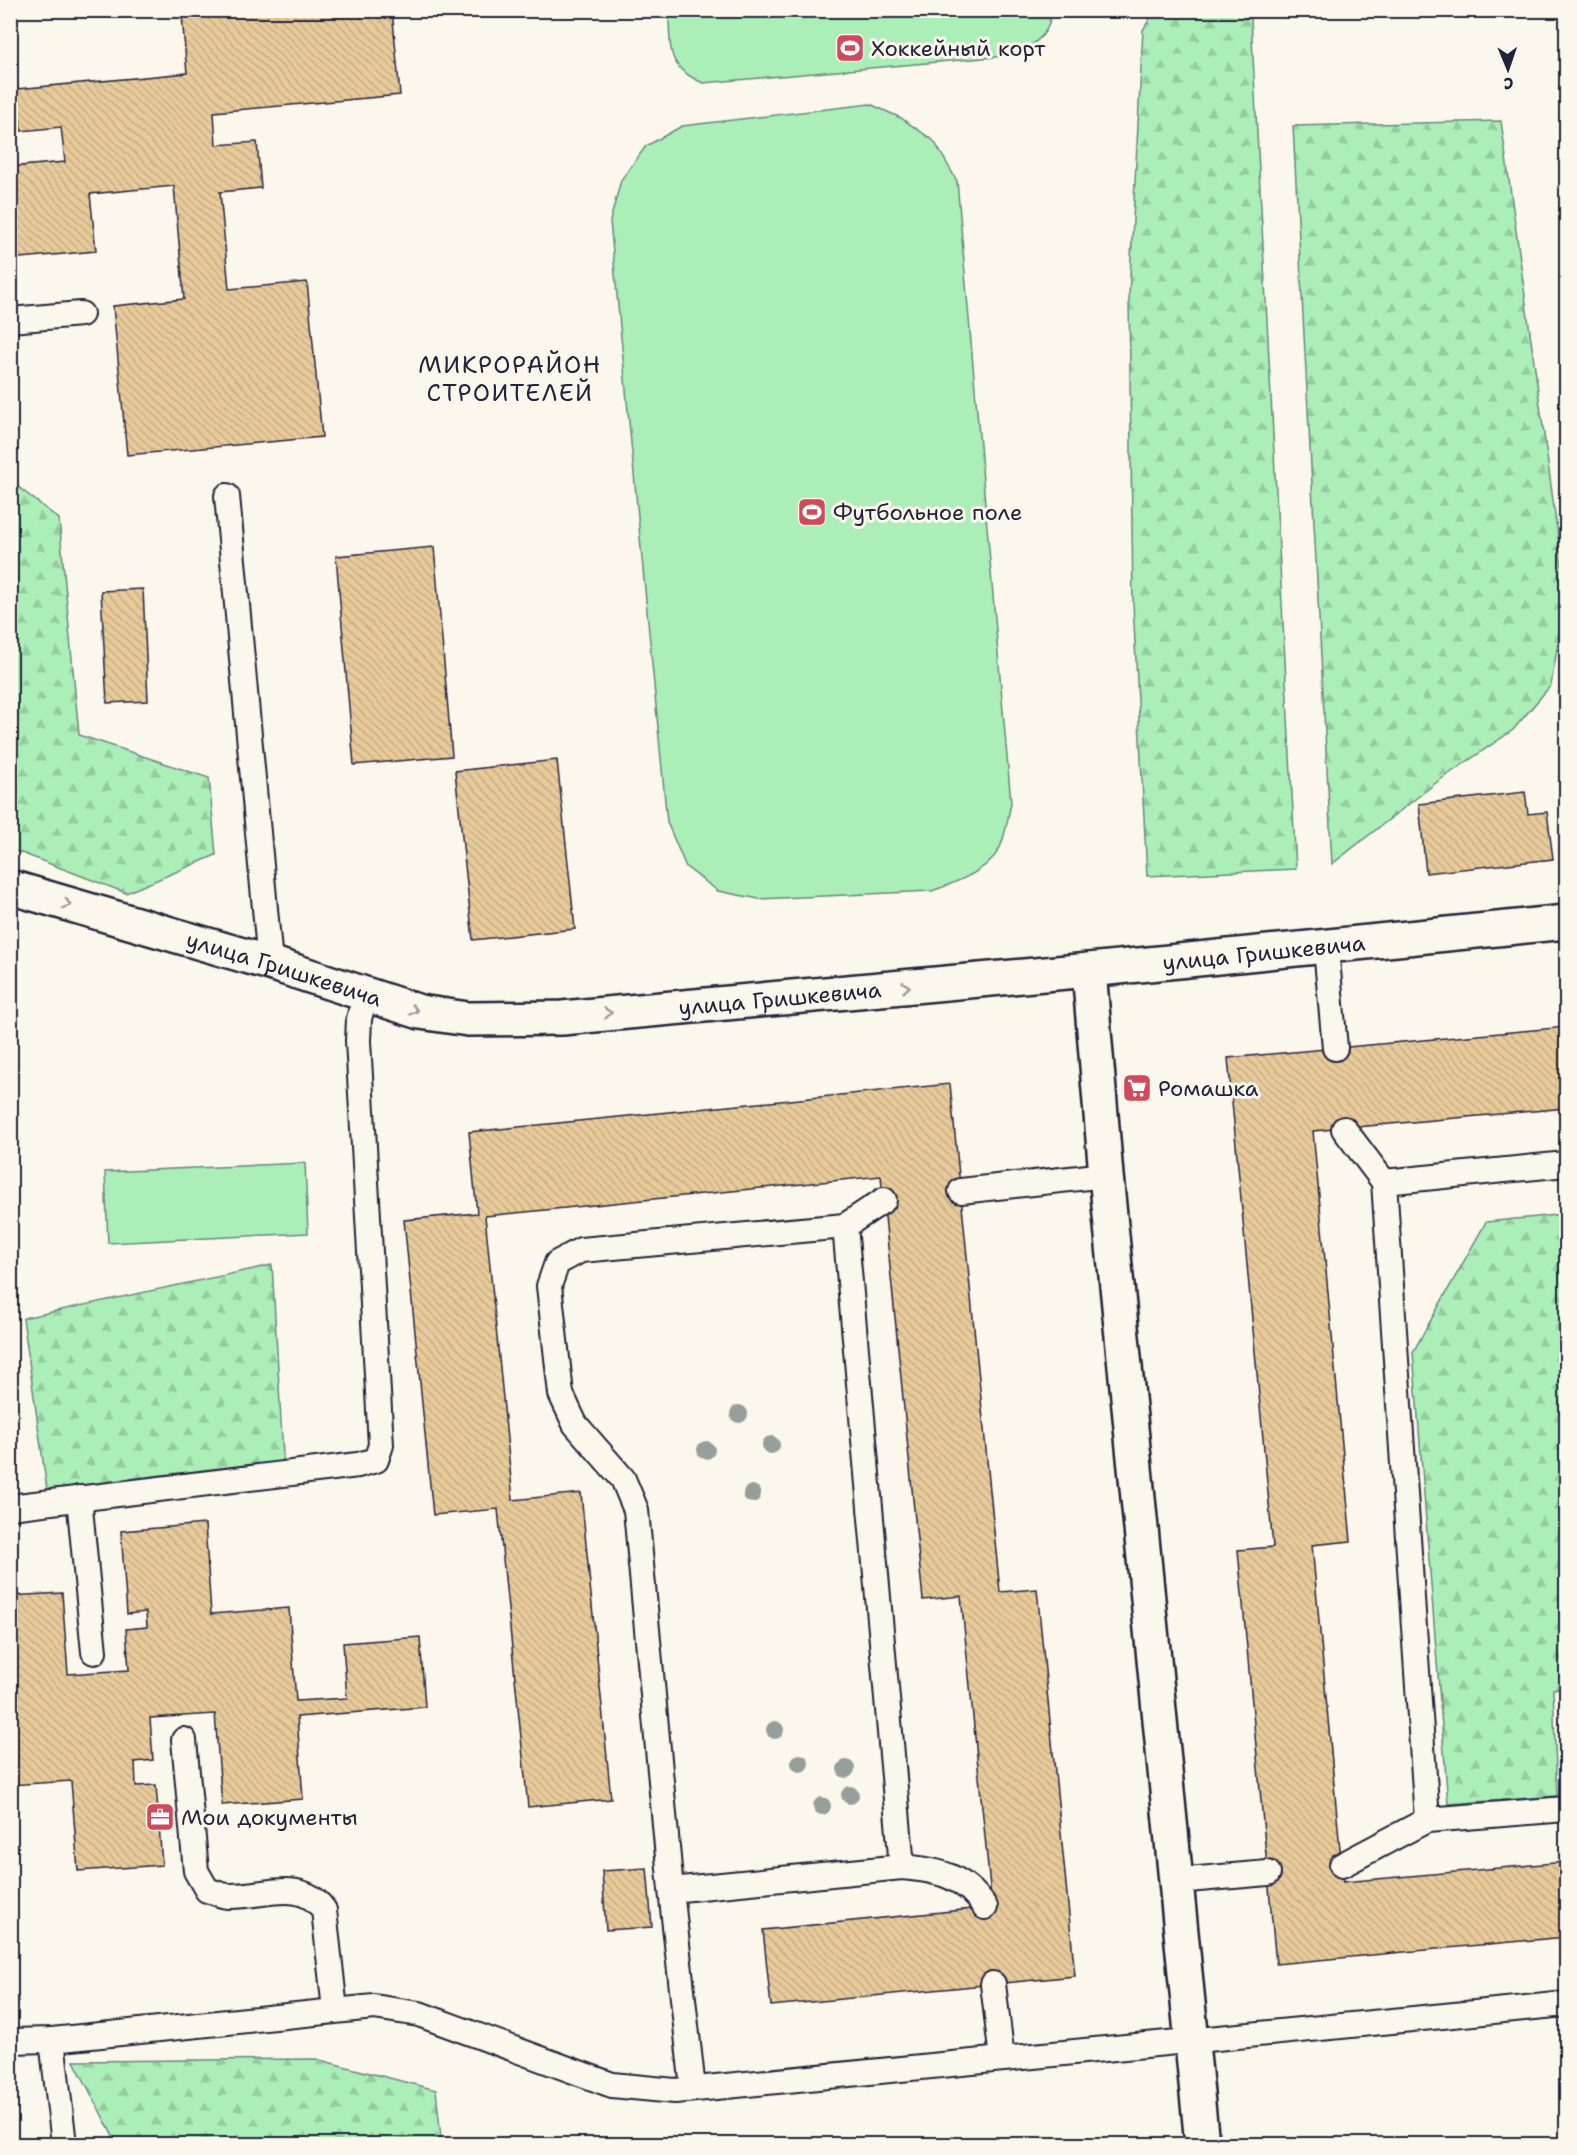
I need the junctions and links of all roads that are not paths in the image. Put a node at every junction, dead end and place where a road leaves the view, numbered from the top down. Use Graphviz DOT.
graph roads {
  1 [pos="81,314"];
  2 [pos="10,320"];
  3 [pos="227,496"];
  4 [pos="10,887"];
  5 [pos="1566,922"];
  6 [pos="1326,948"];
  7 [pos="270,963"];
  8 [pos="1089,970"];
  9 [pos="366,996"];
  10 [pos="1335,1048"];
  11 [pos="1344,1129"];
  12 [pos="1566,1164"];
  13 [pos="1106,1175"];
  14 [pos="1384,1182"];
  15 [pos="961,1191"];
  16 [pos="884,1200"];
  17 [pos="845,1226"];
  18 [pos="80,1498"];
  19 [pos="10,1507"];
  20 [pos="94,1652"];
  21 [pos="184,1740"];
  22 [pos="1566,1809"];
  23 [pos="1427,1820"];
  24 [pos="1342,1865"];
  25 [pos="902,1867"];
  26 [pos="1268,1873"];
  27 [pos="1176,1881"];
  28 [pos="671,1890"];
  29 [pos="985,1907"];
  30 [pos="993,1984"];
  31 [pos="1566,2004"];
  32 [pos="335,2010"];
  33 [pos="52,2040"];
  34 [pos="10,2041"];
  35 [pos="1191,2041"];
  36 [pos="1002,2059"];
  37 [pos="693,2089"];
  38 [pos="64,2145"];
  39 [pos="1202,2145"];
  1 -- 2 [label="lane"];
  3 -- 7 [label="lane"];
  4 -- 7 [label="street, улица Гришкевича, one-way"];
  5 -- 6 [label="street, улица Гришкевича"];
  6 -- 8 [label="street, улица Гришкевича"];
  6 -- 10 [label="lane"];
  7 -- 9 [label="street, улица Гришкевича"];
  9 -- 8 [label="street, улица Гришкевича, one-way"];
  8 -- 13 [label="street"];
  9 -- 18 [label="lane"];
  11 -- 14 [label="lane"];
  12 -- 14 [label="lane"];
  13 -- 15 [label="lane"];
  13 -- 27 [label="street"];
  14 -- 23 [label="lane"];
  16 -- 17 [label="lane"];
  17 -- 25 [label="lane"];
  17 -- 28 [label="lane"];
  18 -- 19 [label="lane"];
  18 -- 20 [label="lane"];
  21 -- 32 [label="lane"];
  22 -- 23 [label="lane"];
  23 -- 24 [label="lane"];
  25 -- 28 [label="lane"];
  25 -- 29 [label="lane"];
  26 -- 27 [label="lane"];
  27 -- 35 [label="street"];
  28 -- 37 [label="lane"];
  30 -- 36 [label="lane"];
  31 -- 35 [label="lane"];
  32 -- 33 [label="lane"];
  32 -- 37 [label="lane"];
  33 -- 34 [label="lane"];
  33 -- 38 [label="lane"];
  35 -- 36 [label="lane"];
  35 -- 39 [label="street"];
  36 -- 37 [label="lane"];
}
